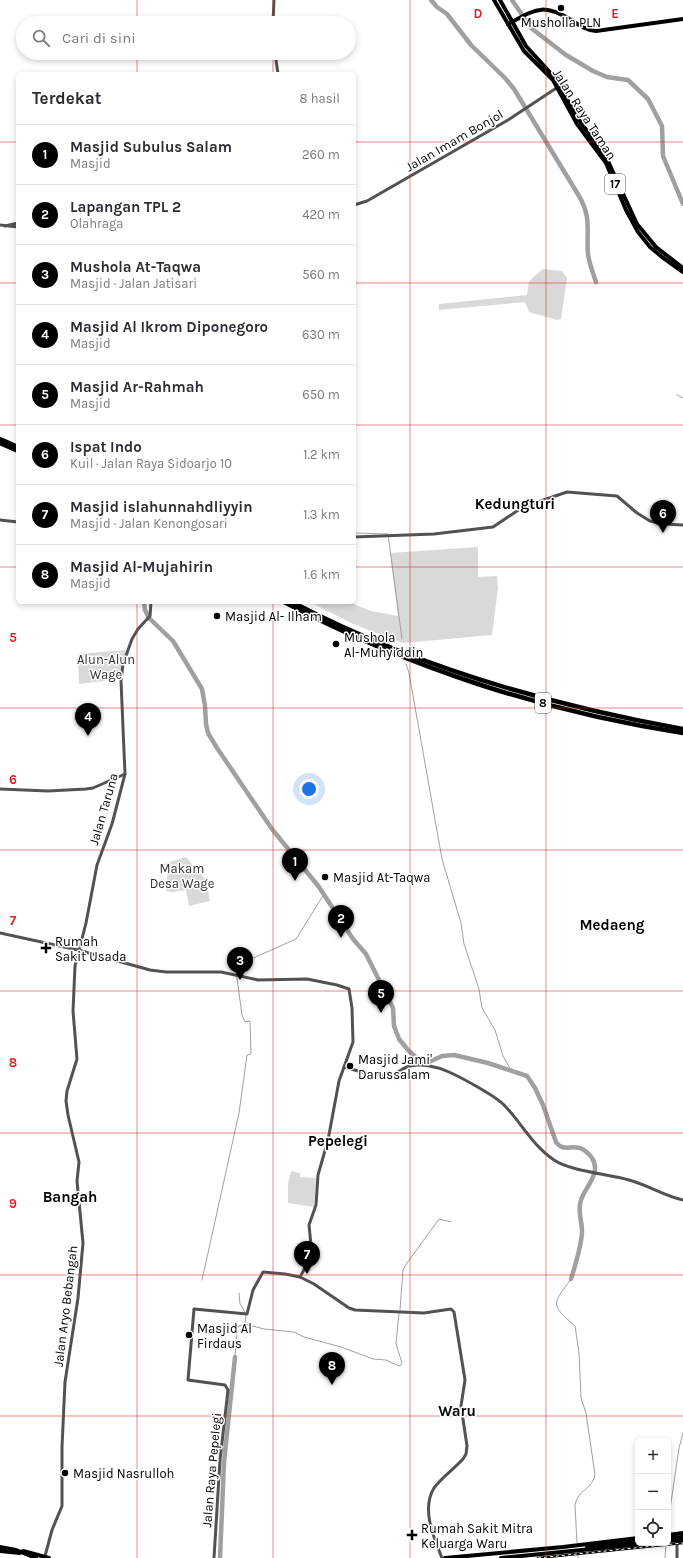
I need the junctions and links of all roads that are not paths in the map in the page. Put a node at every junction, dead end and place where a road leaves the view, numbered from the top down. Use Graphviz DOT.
graph roads {
  1 [pos="274,0"];
  2 [pos="494,0"];
  3 [pos="500,0"];
  4 [pos="273,16"];
  5 [pos="683,19"];
  6 [pos="510,23"];
  7 [pos="276,60"];
  8 [pos="278,72"];
  9 [pos="559,86"];
  10 [pos="356,206"];
  11 [pos="16,223"];
  12 [pos="0,225"];
  13 [pos="5,226"];
  14 [pos="16,227"];
  15 [pos="683,268"];
  16 [pos="683,272"];
  17 [pos="0,439"];
  18 [pos="0,443"];
  19 [pos="16,446"];
  20 [pos="16,450"];
  21 [pos="0,520"];
  22 [pos="16,522"];
  23 [pos="683,525"];
  24 [pos="356,537"];
  25 [pos="151,604"];
  26 [pos="288,604"];
  27 [pos="296,604"];
  28 [pos="683,729"];
  29 [pos="683,733"];
  30 [pos="125,774"];
  31 [pos="0,789"];
  32 [pos="0,933"];
  33 [pos="78,950"];
  34 [pos="73,1002"];
  35 [pos="344,1067"];
  36 [pos="683,1200"];
  37 [pos="300,1277"];
  38 [pos="683,1533"];
  39 [pos="683,1536"];
  40 [pos="671,1537"];
  41 [pos="635,1538"];
  42 [pos="671,1538"];
  43 [pos="671,1539"];
  44 [pos="677,1540"];
  45 [pos="683,1540"];
  46 [pos="635,1541"];
  47 [pos="635,1544"];
  48 [pos="0,1547"];
  49 [pos="576,1548"];
  50 [pos="16,1550"];
  51 [pos="563,1550"];
  52 [pos="0,1551"];
  53 [pos="25,1553"];
  54 [pos="47,1557"];
  55 [pos="36,1558"];
  56 [pos="214,1558"];
  57 [pos="442,1558"];
  58 [pos="445,1558"];
  59 [pos="501,1558"];
  60 [pos="677,1558"];
  1 -- 4 [label="street"];
  2 -- 6 [label="main road, 17"];
  3 -- 6 [label="main road, 17"];
  5 -- 6 [label="main road"];
  6 -- 9 [label="main road, Jalan Raya Taman / 17"];
  7 -- 8 [label="street"];
  9 -- 10 [label="street, Jalan Imam Bonjol"];
  9 -- 15 [label="main road, Jalan Raya Taman / 17"];
  9 -- 16 [label="main road, Jalan Raya Taman / 17"];
  11 -- 13 [label="street"];
  12 -- 13 [label="street"];
  13 -- 14 [label="street"];
  17 -- 19 [label="highway"];
  18 -- 20 [label="highway"];
  21 -- 22 [label="street"];
  23 -- 24 [label="street"];
  25 -- 30 [label="street, Jalan Taruna"];
  26 -- 29 [label="highway, 8"];
  27 -- 28 [label="highway, 8"];
  30 -- 31 [label="street"];
  30 -- 33 [label="street, Jalan Taruna"];
  32 -- 33 [label="street"];
  33 -- 34 [label="street, Jalan Taruna"];
  33 -- 35 [label="street"];
  34 -- 54 [label="street, Jalan Aryo Bebangah"];
  35 -- 36 [label="street"];
  35 -- 37 [label="street"];
  37 -- 56 [label="street, Jalan Raya Pepelegi"];
  37 -- 57 [label="street"];
  38 -- 40 [label="main road"];
  39 -- 42 [label="main road"];
  41 -- 49 [label="main road"];
  43 -- 44 [label="main road"];
  44 -- 45 [label="main road"];
  44 -- 60 [label="street"];
  46 -- 49 [label="main road"];
  47 -- 49 [label="main road"];
  48 -- 50 [label="main road"];
  49 -- 51 [label="main road"];
  50 -- 53 [label="main road"];
  50 -- 54 [label="main road"];
  51 -- 58 [label="main road"];
  51 -- 59 [label="main road"];
  52 -- 53 [label="main road"];
  53 -- 55 [label="main road"];
}
